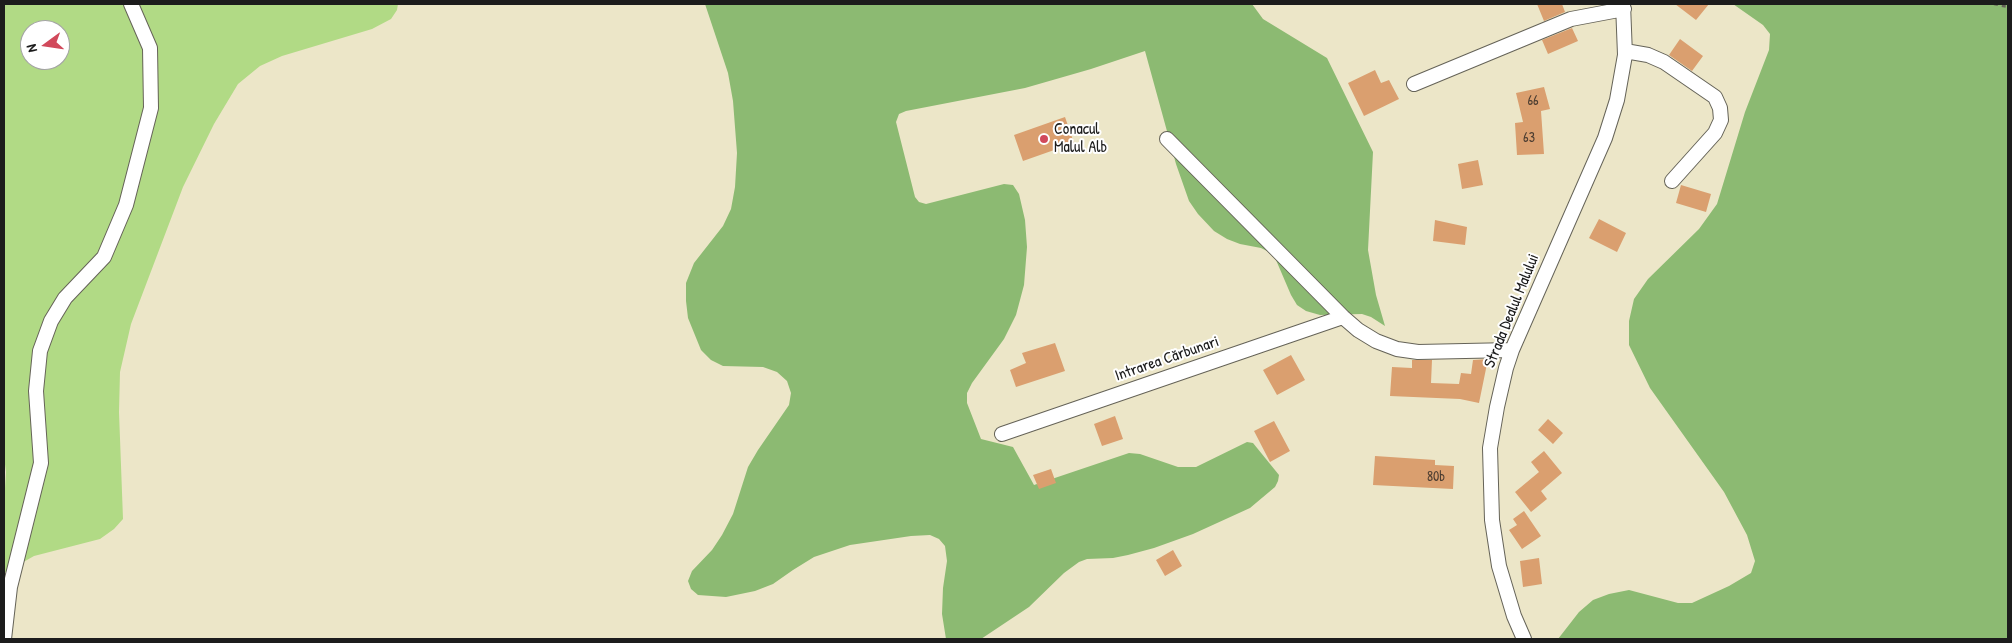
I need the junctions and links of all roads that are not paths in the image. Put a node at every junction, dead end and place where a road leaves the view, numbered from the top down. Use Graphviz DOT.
graph roads {
  1 [pos="131,4"];
  2 [pos="1624,6"];
  3 [pos="1625,51"];
  4 [pos="1414,84"];
  5 [pos="1167,139"];
  6 [pos="1672,181"];
  7 [pos="1343,317"];
  8 [pos="1512,350"];
  9 [pos="1002,434"];
  10 [pos="4,639"];
  11 [pos="1524,639"];
  1 -- 10 [label="street"];
  2 -- 3 [label="street, Strada Dealul Malului"];
  2 -- 4 [label="street"];
  3 -- 6 [label="street"];
  3 -- 8 [label="street, Strada Dealul Malului"];
  5 -- 7 [label="street"];
  7 -- 8 [label="street"];
  7 -- 9 [label="street, Intrarea Cărbunari"];
  8 -- 11 [label="street, Strada Dealul Malului"];
}
